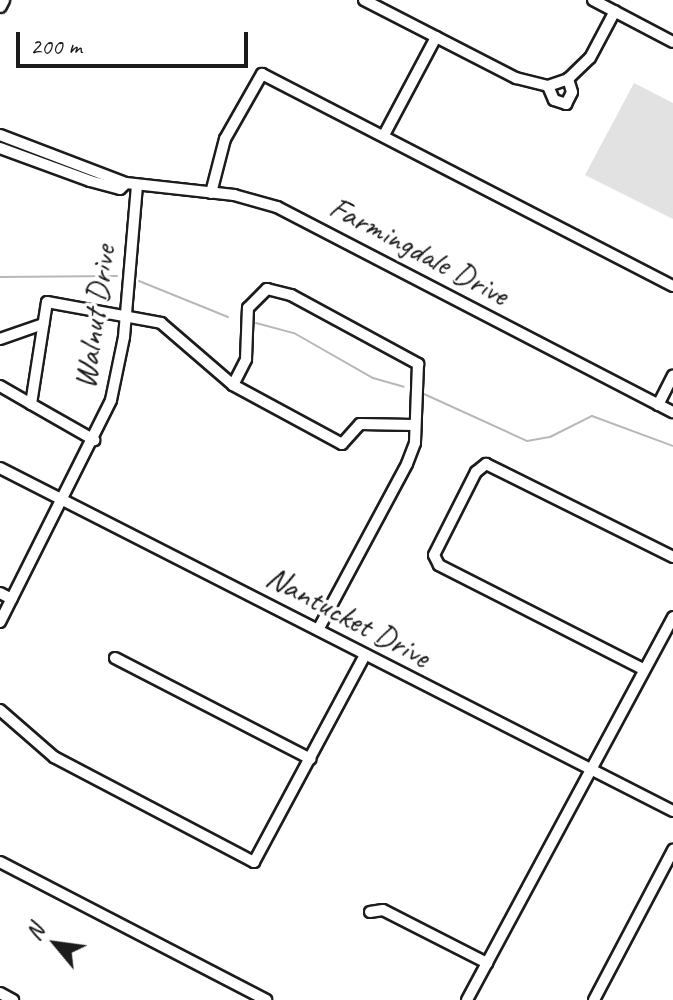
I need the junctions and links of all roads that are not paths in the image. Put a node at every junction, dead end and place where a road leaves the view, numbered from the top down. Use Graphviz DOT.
graph roads {
  1 [pos="3,0"];
  2 [pos="364,0"];
  3 [pos="593,0"];
  4 [pos="0,6"];
  5 [pos="615,11"];
  6 [pos="436,37"];
  7 [pos="672,37"];
  8 [pos="568,79"];
  9 [pos="548,86"];
  10 [pos="0,135"];
  11 [pos="384,135"];
  12 [pos="0,148"];
  13 [pos="131,184"];
  14 [pos="211,193"];
  15 [pos="673,286"];
  16 [pos="126,314"];
  17 [pos="43,324"];
  18 [pos="0,339"];
  19 [pos="673,376"];
  20 [pos="233,385"];
  21 [pos="0,386"];
  22 [pos="31,404"];
  23 [pos="658,405"];
  24 [pos="673,412"];
  25 [pos="413,425"];
  26 [pos="94,440"];
  27 [pos="0,468"];
  28 [pos="64,498"];
  29 [pos="673,557"];
  30 [pos="0,593"];
  31 [pos="12,599"];
  32 [pos="673,617"];
  33 [pos="0,622"];
  34 [pos="318,630"];
  35 [pos="365,655"];
  36 [pos="115,658"];
  37 [pos="641,668"];
  38 [pos="0,710"];
  39 [pos="311,759"];
  40 [pos="589,767"];
  41 [pos="673,811"];
  42 [pos="673,850"];
  43 [pos="0,862"];
  44 [pos="370,912"];
  45 [pos="487,963"];
  46 [pos="0,993"];
  47 [pos="13,1000"];
  48 [pos="266,1000"];
  49 [pos="467,1000"];
  50 [pos="594,1000"];
  1 -- 4 [label="main road"];
  2 -- 6 [label="street"];
  3 -- 5 [label="street"];
  5 -- 7 [label="street"];
  5 -- 8 [label="street"];
  6 -- 9 [label="street"];
  6 -- 11 [label="street"];
  8 -- 9 [label="street"];
  8 -- 9 [label="street"];
  10 -- 13 [label="street, Farmingdale Drive"];
  11 -- 14 [label="street"];
  11 -- 15 [label="street"];
  12 -- 13 [label="street, Farmingdale Drive"];
  13 -- 14 [label="street, Farmingdale Drive"];
  13 -- 16 [label="street, Walnut Drive"];
  14 -- 23 [label="street, Farmingdale Drive"];
  16 -- 17 [label="street"];
  16 -- 20 [label="street"];
  16 -- 26 [label="street, Walnut Drive"];
  17 -- 18 [label="street"];
  17 -- 22 [label="street"];
  19 -- 23 [label="street"];
  20 -- 25 [label="street"];
  20 -- 25 [label="street"];
  21 -- 22 [label="street"];
  22 -- 26 [label="street"];
  23 -- 24 [label="street, Farmingdale Drive"];
  25 -- 34 [label="street"];
  26 -- 28 [label="street, Walnut Drive"];
  27 -- 28 [label="street, Nantucket Drive"];
  28 -- 31 [label="street, Walnut Drive"];
  28 -- 34 [label="street, Nantucket Drive"];
  29 -- 37 [label="street"];
  30 -- 31 [label="street"];
  31 -- 33 [label="street, Walnut Drive"];
  32 -- 37 [label="street"];
  34 -- 35 [label="street, Nantucket Drive"];
  35 -- 39 [label="street"];
  35 -- 40 [label="street, Nantucket Drive"];
  36 -- 39 [label="street"];
  37 -- 40 [label="street"];
  38 -- 39 [label="street"];
  40 -- 41 [label="street, Nantucket Drive"];
  40 -- 45 [label="street"];
  42 -- 50 [label="street"];
  43 -- 48 [label="street"];
  44 -- 45 [label="street"];
  45 -- 49 [label="street"];
  46 -- 47 [label="street"];
}
